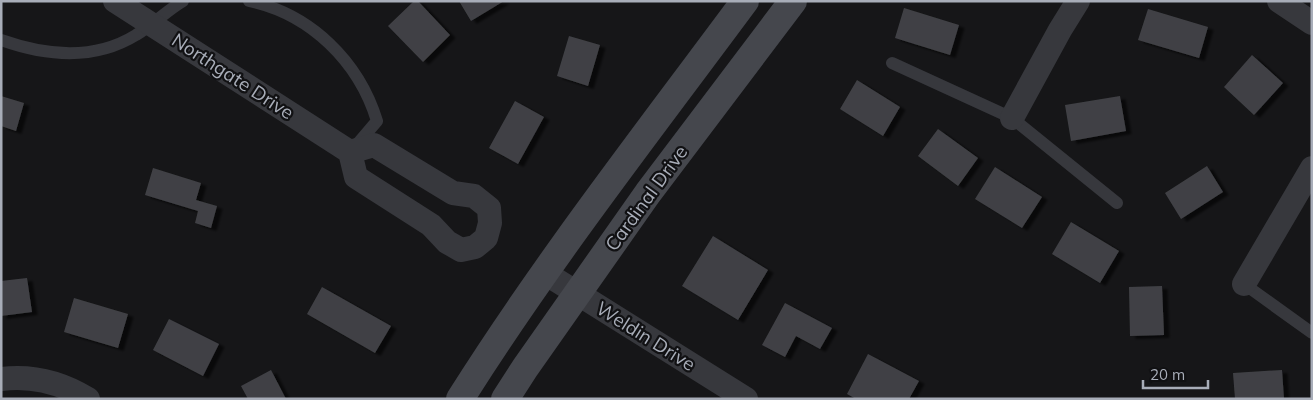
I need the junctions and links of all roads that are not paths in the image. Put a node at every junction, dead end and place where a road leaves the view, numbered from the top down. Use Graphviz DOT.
graph roads {
  1 [pos="115,1"];
  2 [pos="184,1"];
  3 [pos="249,1"];
  4 [pos="745,1"];
  5 [pos="793,1"];
  6 [pos="1078,1"];
  7 [pos="1279,1"];
  8 [pos="1312,23"];
  9 [pos="153,24"];
  10 [pos="1,40"];
  11 [pos="892,63"];
  12 [pos="1012,118"];
  13 [pos="350,152"];
  14 [pos="1312,168"];
  15 [pos="1117,203"];
  16 [pos="545,273"];
  17 [pos="1244,284"];
  18 [pos="577,293"];
  19 [pos="1312,333"];
  20 [pos="1,379"];
  21 [pos="88,399"];
  22 [pos="460,399"];
  23 [pos="505,399"];
  24 [pos="746,399"];
  1 -- 9 [label="street, Northgate Drive"];
  2 -- 9 [label="lane"];
  3 -- 13 [label="lane"];
  4 -- 16 [label="main road, Cardinal Drive"];
  5 -- 18 [label="main road, Cardinal Drive"];
  6 -- 12 [label="street"];
  7 -- 8 [label="street"];
  9 -- 10 [label="lane"];
  9 -- 13 [label="street, Northgate Drive"];
  11 -- 12 [label="lane"];
  12 -- 15 [label="lane"];
  13 -- 13 [label="street"];
  14 -- 17 [label="street"];
  16 -- 18 [label="street, Weldin Drive"];
  16 -- 22 [label="main road, Cardinal Drive"];
  17 -- 19 [label="lane"];
  18 -- 23 [label="main road, Cardinal Drive"];
  18 -- 24 [label="street, Weldin Drive"];
  20 -- 21 [label="street"];
}
